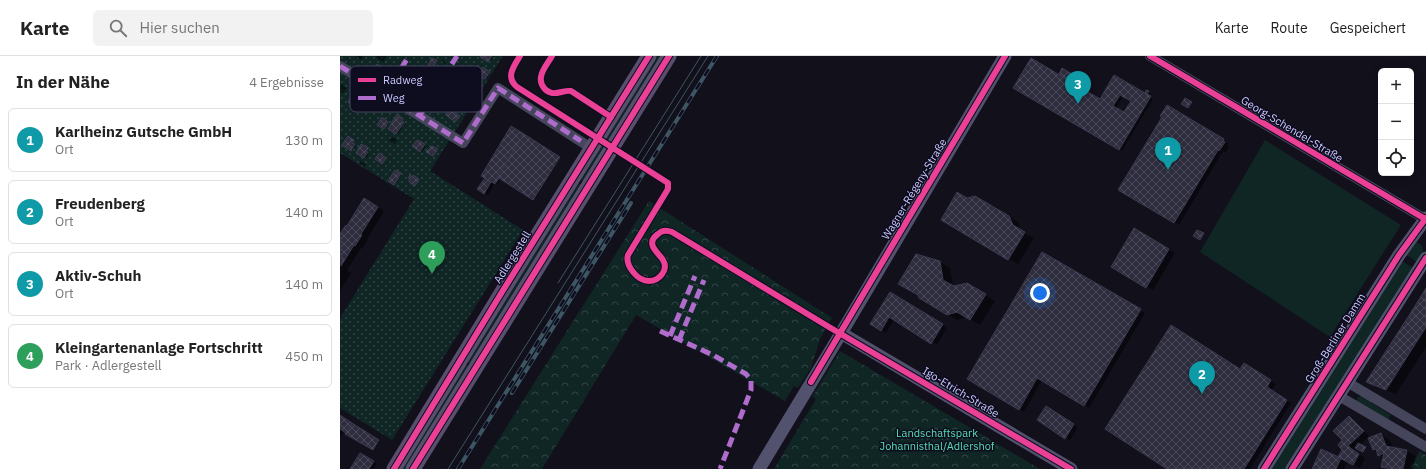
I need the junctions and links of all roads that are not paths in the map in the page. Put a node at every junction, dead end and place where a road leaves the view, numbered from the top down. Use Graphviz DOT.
graph roads {
  1 [pos="649,56"];
  2 [pos="669,56"];
  3 [pos="1005,56"];
  4 [pos="1150,56"];
  5 [pos="340,66"];
  6 [pos="350,72"];
  7 [pos="413,112"];
  8 [pos="591,148"];
  9 [pos="1426,219"];
  10 [pos="1426,258"];
  11 [pos="841,333"];
  12 [pos="1347,382"];
  13 [pos="1339,396"];
  14 [pos="1426,429"];
  15 [pos="1426,447"];
  16 [pos="394,469"];
  17 [pos="413,469"];
  18 [pos="759,469"];
  19 [pos="1071,469"];
  20 [pos="1264,469"];
  21 [pos="1292,469"];
  1 -- 8 [label="main road, Adlergestell"];
  2 -- 17 [label="main road"];
  3 -- 11 [label="street, Wagner-Régeny-Straße"];
  4 -- 9 [label="street, Georg-Schendel-Straße"];
  5 -- 6 [label="street"];
  7 -- 8 [label="street"];
  8 -- 16 [label="main road, Adlergestell"];
  9 -- 20 [label="street, Groß-Berliner Damm"];
  10 -- 12 [label="street"];
  11 -- 18 [label="street, Wagner-Régeny-Straße"];
  11 -- 19 [label="street, Igo-Etrich-Straße"];
  12 -- 13 [label="street"];
  12 -- 14 [label="street"];
  13 -- 15 [label="street"];
  13 -- 21 [label="street"];
}
